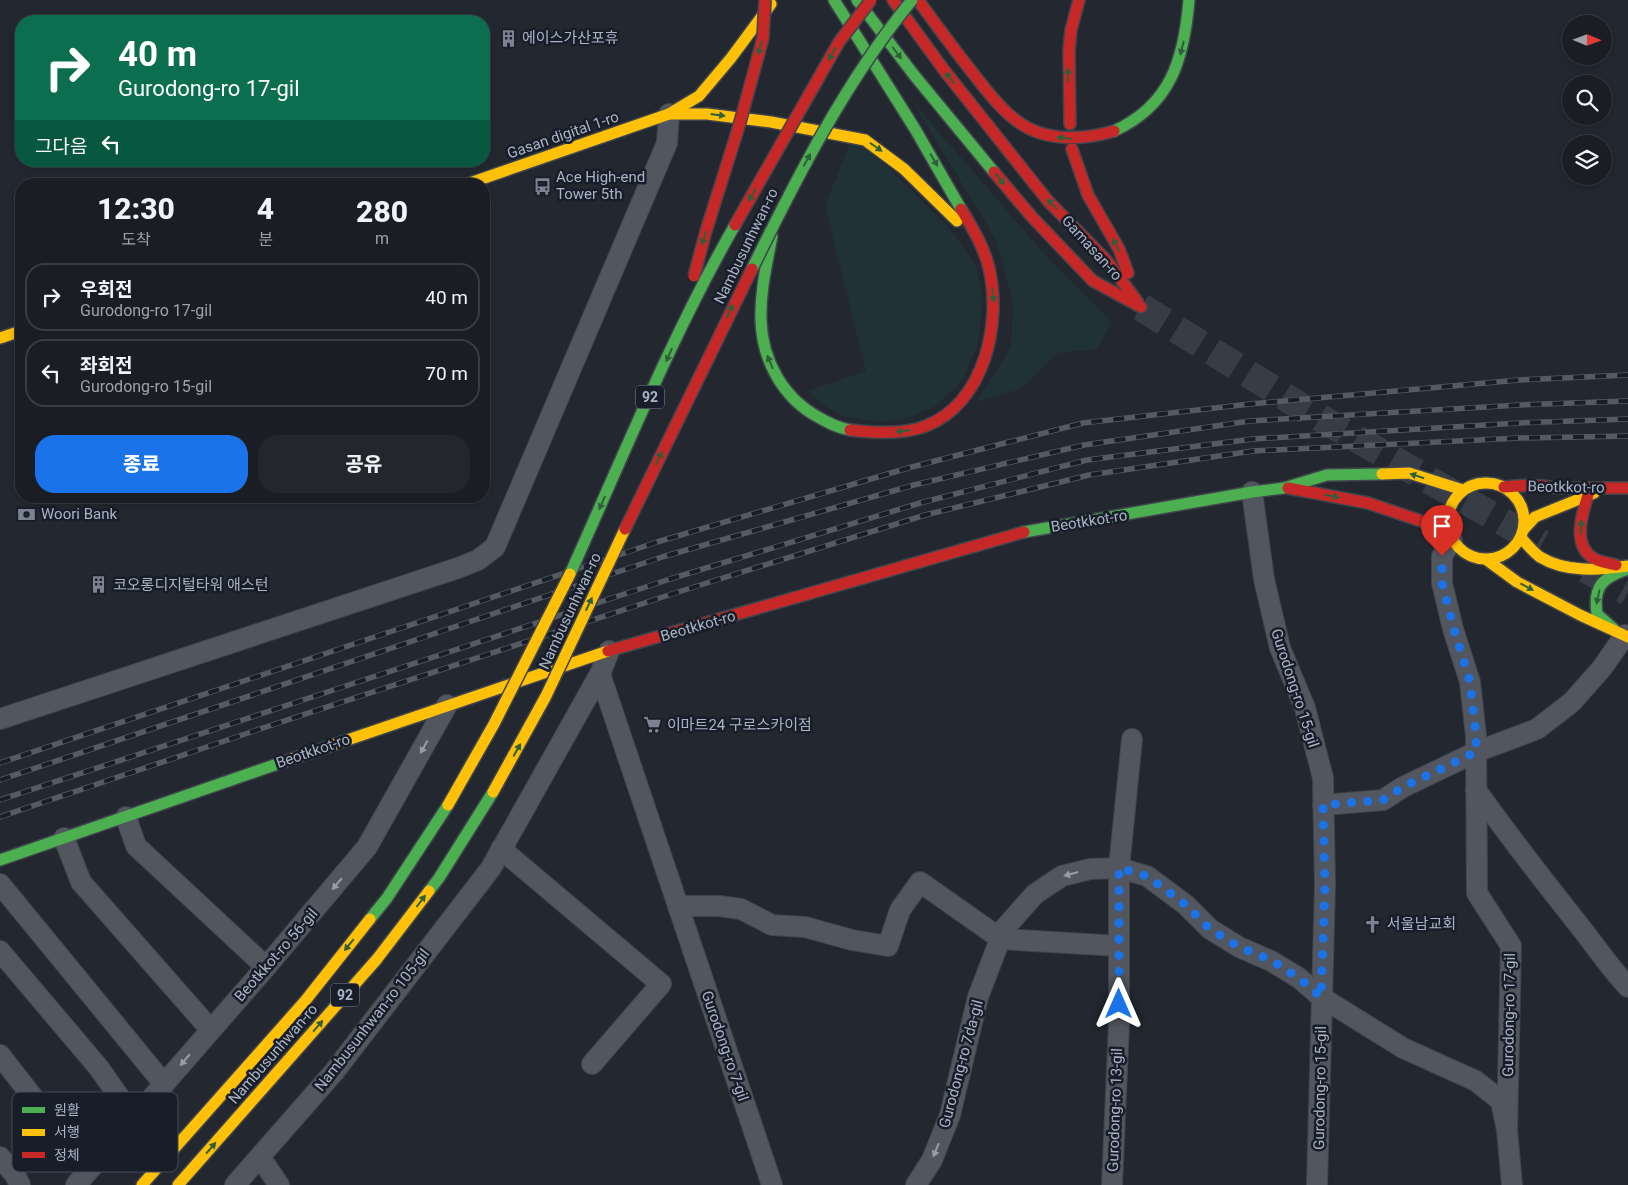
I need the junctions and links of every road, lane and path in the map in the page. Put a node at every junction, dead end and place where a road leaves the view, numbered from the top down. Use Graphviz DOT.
graph roads {
  1 [pos="765,0"];
  2 [pos="774,0"];
  3 [pos="834,0"];
  4 [pos="858,0"];
  5 [pos="871,0"];
  6 [pos="892,0"];
  7 [pos="912,0"];
  8 [pos="918,0"];
  9 [pos="1079,0"];
  10 [pos="1190,0"];
  11 [pos="669,114"];
  12 [pos="1070,124"];
  13 [pos="1072,149"];
  14 [pos="484,178"];
  15 [pos="776,219"];
  16 [pos="983,248"];
  17 [pos="1141,307"];
  18 [pos="680,330"];
  19 [pos="15,333"];
  20 [pos="0,338"];
  21 [pos="1504,487"];
  22 [pos="1284,488"];
  23 [pos="1612,488"];
  24 [pos="1628,488"];
  25 [pos="1463,490"];
  26 [pos="1252,492"];
  27 [pos="1588,495"];
  28 [pos="1523,533"];
  29 [pos="1450,535"];
  30 [pos="1487,560"];
  31 [pos="1626,567"];
  32 [pos="1623,635"];
  33 [pos="610,651"];
  34 [pos="600,674"];
  35 [pos="448,705"];
  36 [pos="0,719"];
  37 [pos="1132,739"];
  38 [pos="1476,752"];
  39 [pos="1476,790"];
  40 [pos="1323,805"];
  41 [pos="126,816"];
  42 [pos="64,838"];
  43 [pos="501,849"];
  44 [pos="0,860"];
  45 [pos="1119,868"];
  46 [pos="0,884"];
  47 [pos="678,906"];
  48 [pos="1000,939"];
  49 [pos="1119,946"];
  50 [pos="0,951"];
  51 [pos="266,967"];
  52 [pos="1628,987"];
  53 [pos="1321,997"];
  54 [pos="210,1029"];
  55 [pos="0,1054"];
  56 [pos="592,1064"];
  57 [pos="164,1084"];
  58 [pos="29,1092"];
  59 [pos="116,1092"];
  60 [pos="157,1092"];
  61 [pos="1507,1130"];
  62 [pos="178,1144"];
  63 [pos="0,1157"];
  64 [pos="260,1157"];
  65 [pos="12,1171"];
  66 [pos="12,1172"];
  67 [pos="87,1172"];
  68 [pos="154,1172"];
  69 [pos="20,1185"];
  70 [pos="76,1185"];
  71 [pos="142,1185"];
  72 [pos="178,1185"];
  73 [pos="236,1185"];
  74 [pos="279,1185"];
  75 [pos="772,1185"];
  76 [pos="916,1185"];
  77 [pos="1112,1185"];
  78 [pos="1318,1185"];
  79 [pos="1512,1185"];
  1 -- 18 [label="main road, one-way, bridge"];
  2 -- 11 [label="main road"];
  3 -- 16 [label="main road, one-way"];
  4 -- 17 [label="main road, Gamasan-ro, one-way"];
  5 -- 18 [label="main road, Nambusunhwan-ro / 92, one-way, bridge"];
  17 -- 6 [label="main road, Gamasan-ro, one-way"];
  15 -- 7 [label="main road, Nambusunhwan-ro / 92, one-way, bridge"];
  10 -- 8 [label="main road, one-way"];
  12 -- 9 [label="main road, one-way"];
  11 -- 14 [label="main road, Gasan digital 1-ro"];
  11 -- 16 [label="main road, one-way"];
  11 -- 36 [label="street"];
  17 -- 13 [label="main road, one-way"];
  16 -- 15 [label="main road, one-way, bridge"];
  72 -- 15 [label="main road, Nambusunhwan-ro / 92, one-way, bridge"];
  18 -- 62 [label="main road, Nambusunhwan-ro / 92, one-way, bridge"];
  19 -- 20 [label="main road"];
  21 -- 23 [label="main road, Beotkkot-ro"];
  21 -- 25 [label="main road"];
  21 -- 28 [label="main road"];
  25 -- 22 [label="main road, Beotkkot-ro, one-way"];
  22 -- 26 [label="main road, Beotkkot-ro"];
  22 -- 29 [label="main road, Beotkkot-ro, one-way"];
  23 -- 24 [label="main road, Beotkkot-ro"];
  23 -- 27 [label="main road"];
  25 -- 29 [label="main road"];
  26 -- 33 [label="main road, Beotkkot-ro"];
  26 -- 40 [label="street, Gurodong-ro 15-gil"];
  27 -- 28 [label="main road"];
  31 -- 27 [label="main road, one-way"];
  28 -- 30 [label="main road"];
  28 -- 31 [label="main road"];
  29 -- 30 [label="main road"];
  29 -- 38 [label="street, Gurodong-ro 17-gil"];
  30 -- 32 [label="main road, one-way"];
  31 -- 32 [label="main road, one-way"];
  32 -- 38 [label="street"];
  33 -- 34 [label="street, Nambusunhwan-ro 105-gil"];
  33 -- 35 [label="main road, Beotkkot-ro"];
  34 -- 43 [label="street, Nambusunhwan-ro 105-gil"];
  34 -- 47 [label="street, Gurodong-ro 7-gil"];
  35 -- 41 [label="main road, Beotkkot-ro"];
  35 -- 51 [label="street, Beotkkot-ro 56-gil, one-way"];
  37 -- 45 [label="street, Gurodong-ro 13-gil"];
  38 -- 39 [label="street, Gurodong-ro 17-gil"];
  38 -- 40 [label="street"];
  39 -- 52 [label="street"];
  39 -- 61 [label="street, Gurodong-ro 17-gil"];
  40 -- 53 [label="street, Gurodong-ro 15-gil"];
  41 -- 42 [label="main road, Beotkkot-ro"];
  41 -- 51 [label="street"];
  42 -- 44 [label="main road, Beotkkot-ro"];
  42 -- 54 [label="street"];
  43 -- 56 [label="street"];
  43 -- 64 [label="street, Nambusunhwan-ro 105-gil"];
  45 -- 48 [label="street, Gurodong-ro 7da-gil, one-way"];
  45 -- 49 [label="street, Gurodong-ro 13-gil"];
  45 -- 53 [label="street, Gurodong-ro 17-gil"];
  46 -- 57 [label="street"];
  47 -- 48 [label="street"];
  47 -- 75 [label="street, Gurodong-ro 7-gil"];
  48 -- 49 [label="street"];
  48 -- 76 [label="street, Gurodong-ro 7da-gil, one-way"];
  49 -- 77 [label="street, Gurodong-ro 13-gil"];
  50 -- 59 [label="street"];
  51 -- 54 [label="street, Beotkkot-ro 56-gil"];
  53 -- 61 [label="street, Gurodong-ro 17-gil"];
  53 -- 78 [label="street, Gurodong-ro 15-gil"];
  54 -- 57 [label="street, Beotkkot-ro 56-gil, one-way"];
  55 -- 58 [label="street"];
  57 -- 60 [label="street, Beotkkot-ro 56-gil"];
  61 -- 79 [label="street, Gurodong-ro 17-gil"];
  63 -- 65 [label="street"];
  64 -- 73 [label="street, Nambusunhwan-ro 105-gil"];
  64 -- 74 [label="street"];
  66 -- 69 [label="street"];
  67 -- 70 [label="street, Beotkkot-ro 56-gil"];
  68 -- 71 [label="main road, Nambusunhwan-ro / 92, one-way, bridge"];
}
